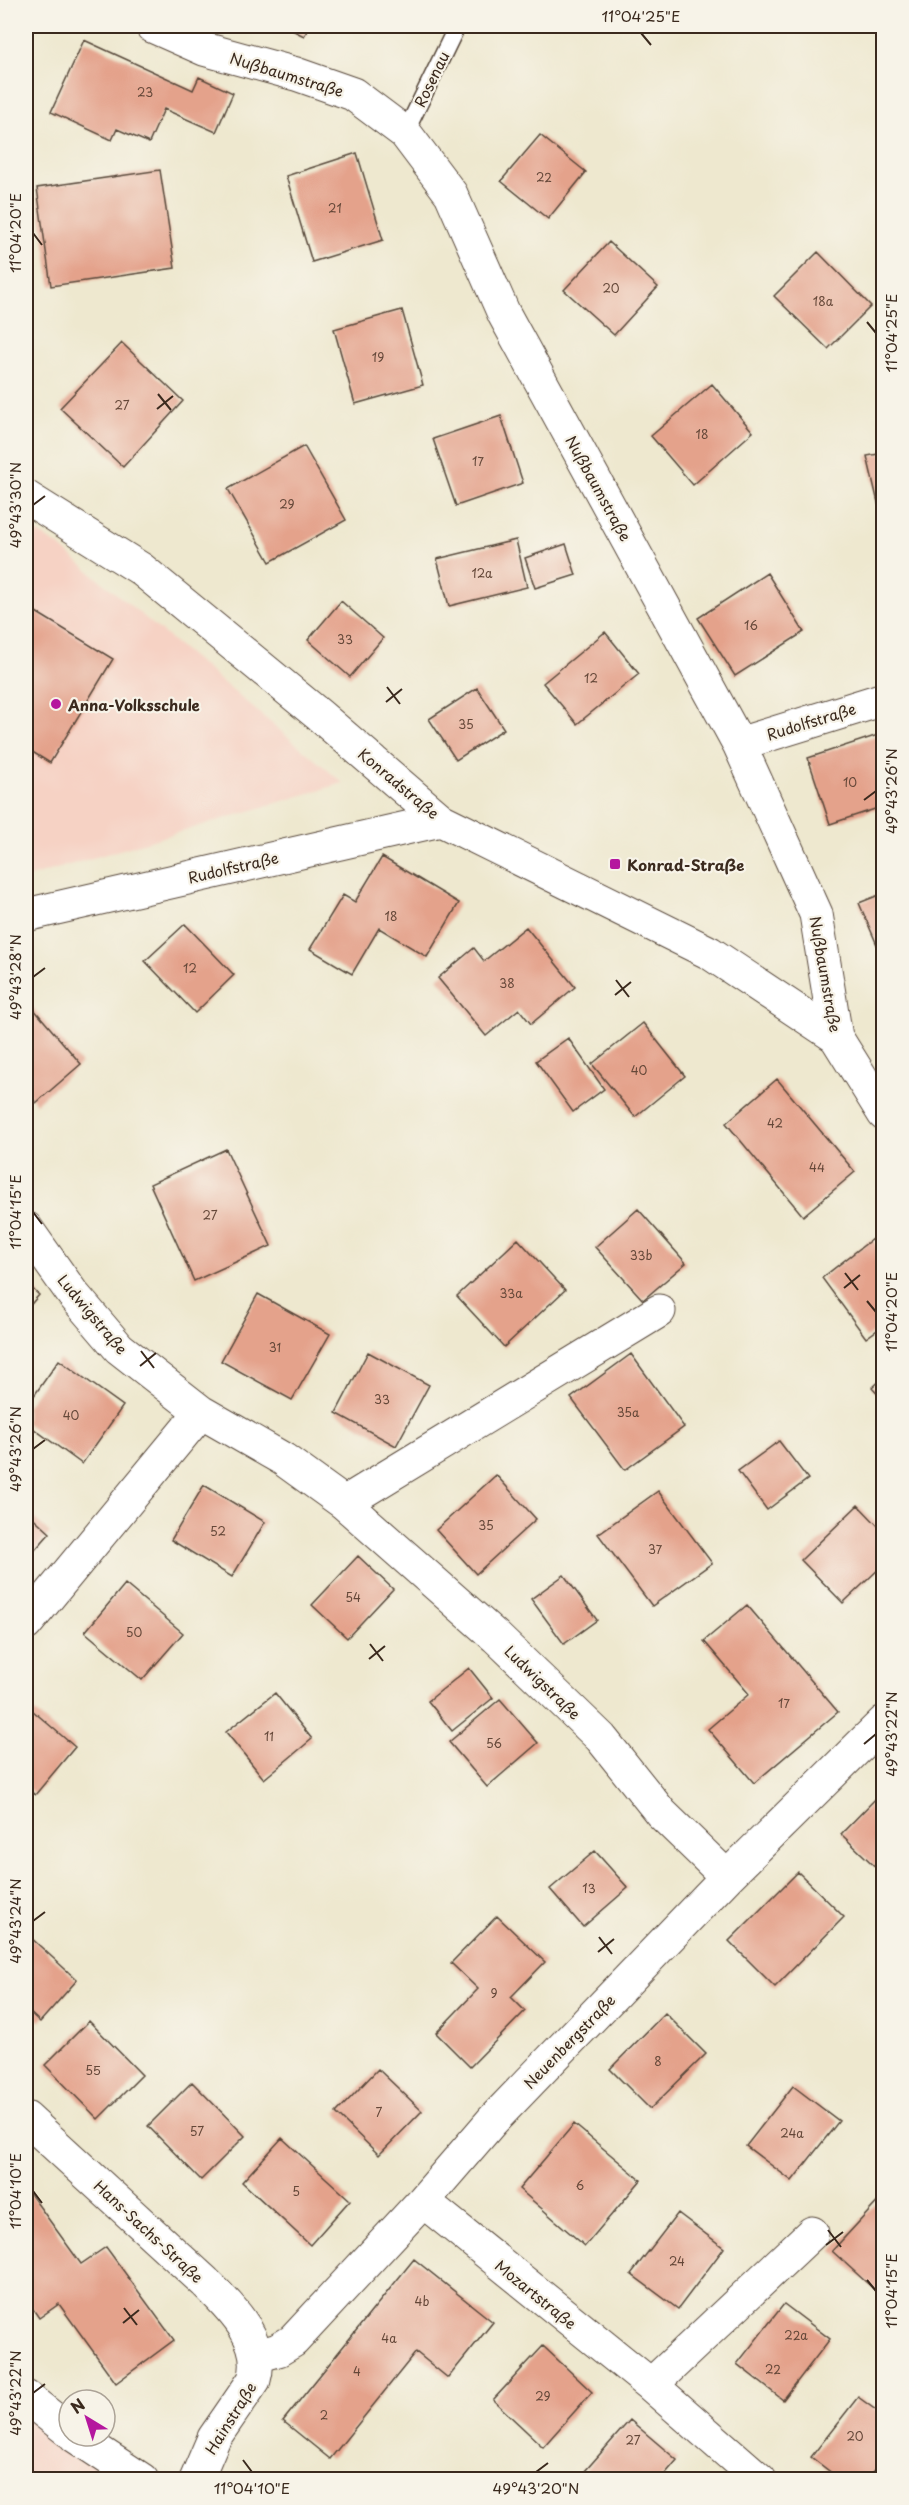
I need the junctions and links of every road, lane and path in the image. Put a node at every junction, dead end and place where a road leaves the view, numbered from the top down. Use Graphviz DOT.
graph roads {
  1 [pos="152,26"];
  2 [pos="458,26"];
  3 [pos="405,133"];
  4 [pos="26,497"];
  5 [pos="884,699"];
  6 [pos="739,744"];
  7 [pos="441,820"];
  8 [pos="26,915"];
  9 [pos="836,1037"];
  10 [pos="882,1107"];
  11 [pos="26,1228"];
  12 [pos="658,1311"];
  13 [pos="201,1412"];
  14 [pos="344,1503"];
  15 [pos="26,1624"];
  16 [pos="884,1722"];
  17 [pos="728,1877"];
  18 [pos="26,2118"];
  19 [pos="423,2201"];
  20 [pos="812,2233"];
  21 [pos="257,2356"];
  22 [pos="651,2385"];
  23 [pos="26,2397"];
  24 [pos="57,2422"];
  25 [pos="93,2448"];
  26 [pos="142,2480"];
  27 [pos="196,2480"];
  28 [pos="760,2480"];
  1 -- 3 [label="street, Nußbaumstraße"];
  2 -- 3 [label="lane, Rosenau"];
  3 -- 6 [label="street, Nußbaumstraße"];
  4 -- 7 [label="street, Konradstraße"];
  5 -- 6 [label="street, Rudolfstraße"];
  6 -- 9 [label="street, Nußbaumstraße"];
  7 -- 8 [label="street, Rudolfstraße"];
  7 -- 9 [label="street, Konradstraße"];
  9 -- 10 [label="street, Nußbaumstraße"];
  11 -- 13 [label="street, Ludwigstraße"];
  12 -- 14 [label="street"];
  13 -- 14 [label="street, Ludwigstraße"];
  13 -- 15 [label="street"];
  14 -- 17 [label="street, Ludwigstraße"];
  16 -- 17 [label="street, Neuenbergstraße"];
  17 -- 19 [label="street, Neuenbergstraße"];
  18 -- 21 [label="street, Hans-Sachs-Straße"];
  19 -- 21 [label="street, Neuenbergstraße"];
  19 -- 22 [label="street, Mozartstraße"];
  20 -- 22 [label="street"];
  21 -- 27 [label="street, Hainstraße"];
  22 -- 28 [label="street, Mozartstraße"];
  23 -- 24 [label="street"];
  25 -- 26 [label="street"];
}
